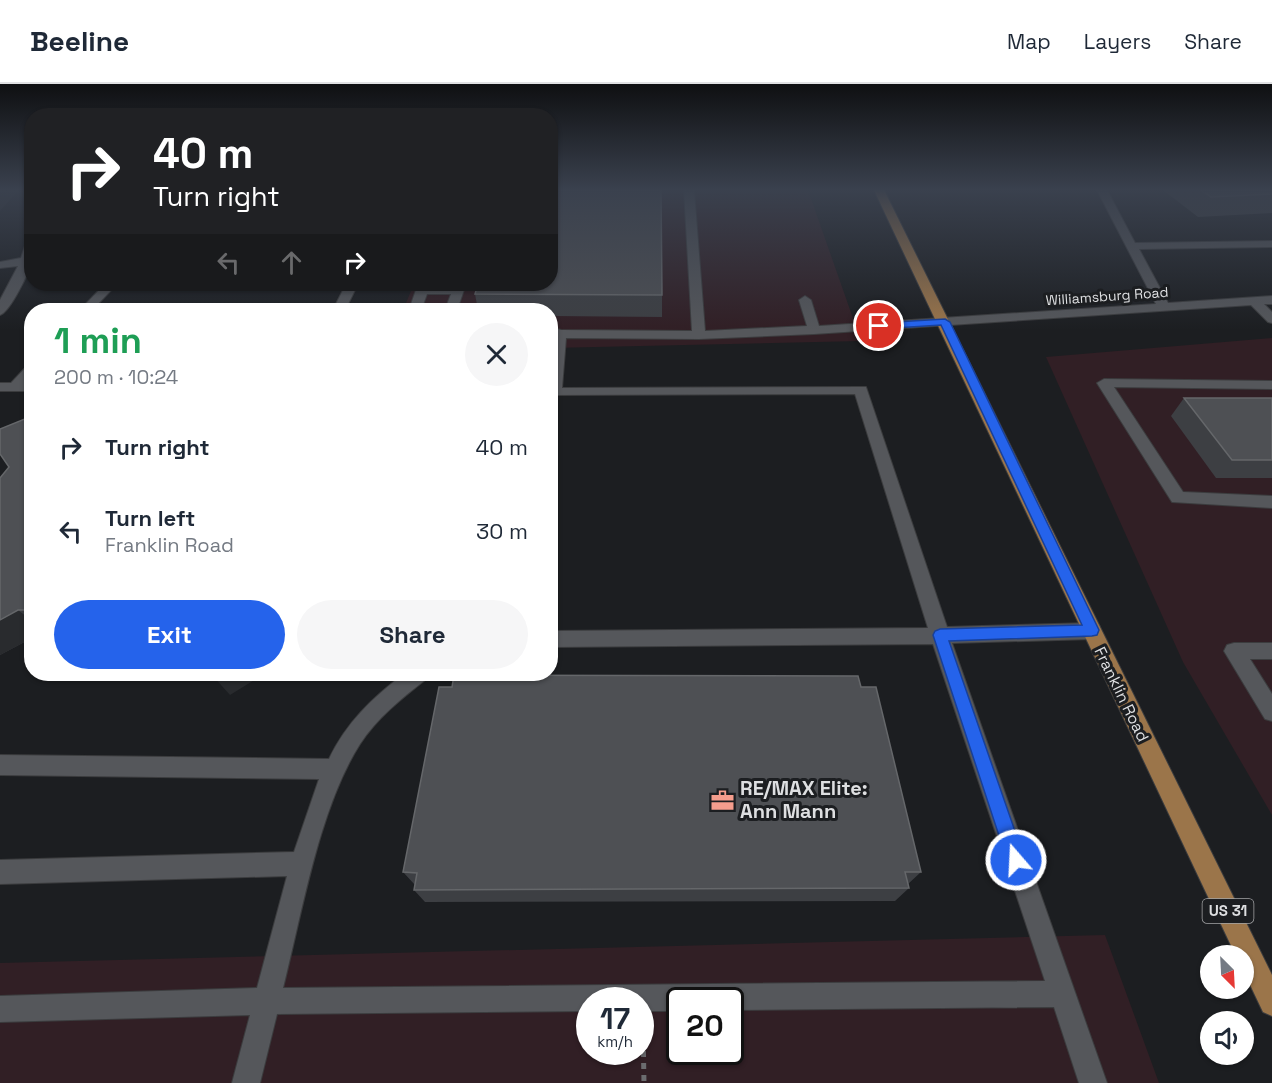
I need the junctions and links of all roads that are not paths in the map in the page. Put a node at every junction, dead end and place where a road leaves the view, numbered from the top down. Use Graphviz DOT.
graph roads {
  1 [pos="692,237"];
  2 [pos="902,237"];
  3 [pos="1126,237"];
  4 [pos="1272,244"];
  5 [pos="1131,246"];
  6 [pos="24,261"];
  7 [pos="0,265"];
  8 [pos="24,266"];
  9 [pos="104,291"];
  10 [pos="805,300"];
  11 [pos="1272,300"];
  12 [pos="1254,301"];
  13 [pos="93,303"];
  14 [pos="1164,307"];
  15 [pos="0,311"];
  16 [pos="1272,319"];
  17 [pos="945,322"];
  18 [pos="814,330"];
  19 [pos="558,333"];
  20 [pos="699,335"];
  21 [pos="24,375"];
  22 [pos="1272,385"];
  23 [pos="7,387"];
  24 [pos="24,387"];
  25 [pos="558,392"];
  26 [pos="1272,501"];
  27 [pos="1092,630"];
  28 [pos="940,635"];
  29 [pos="558,639"];
  30 [pos="1272,651"];
  31 [pos="409,681"];
  32 [pos="1272,712"];
  33 [pos="0,765"];
  34 [pos="333,769"];
  35 [pos="302,864"];
  36 [pos="0,872"];
  37 [pos="1062,994"];
  38 [pos="266,1001"];
  39 [pos="1272,1003"];
  40 [pos="0,1009"];
  41 [pos="246,1083"];
  42 [pos="1093,1083"];
  1 -- 20 [label="street"];
  2 -- 17 [label="main road, Franklin Road / US 31"];
  3 -- 5 [label="street"];
  4 -- 5 [label="street"];
  5 -- 14 [label="street"];
  6 -- 7 [label="street"];
  8 -- 15 [label="street"];
  9 -- 13 [label="street"];
  10 -- 18 [label="street"];
  11 -- 12 [label="street, Williamsburg Road"];
  12 -- 14 [label="street, Williamsburg Road"];
  12 -- 16 [label="street"];
  14 -- 17 [label="street, Williamsburg Road"];
  17 -- 18 [label="street, Williamsburg Road"];
  17 -- 27 [label="main road, Franklin Road / US 31"];
  18 -- 20 [label="street, Williamsburg Road"];
  19 -- 20 [label="street, Williamsburg Road"];
  21 -- 23 [label="street"];
  22 -- 26 [label="street"];
  23 -- 24 [label="street"];
  25 -- 28 [label="street"];
  27 -- 28 [label="street"];
  27 -- 39 [label="main road, Franklin Road / US 31"];
  28 -- 29 [label="street"];
  28 -- 37 [label="street"];
  30 -- 32 [label="street"];
  31 -- 34 [label="street"];
  33 -- 34 [label="street"];
  34 -- 35 [label="street"];
  35 -- 36 [label="street"];
  35 -- 38 [label="street"];
  37 -- 38 [label="street"];
  37 -- 42 [label="street"];
  38 -- 40 [label="street"];
  38 -- 41 [label="street"];
}
